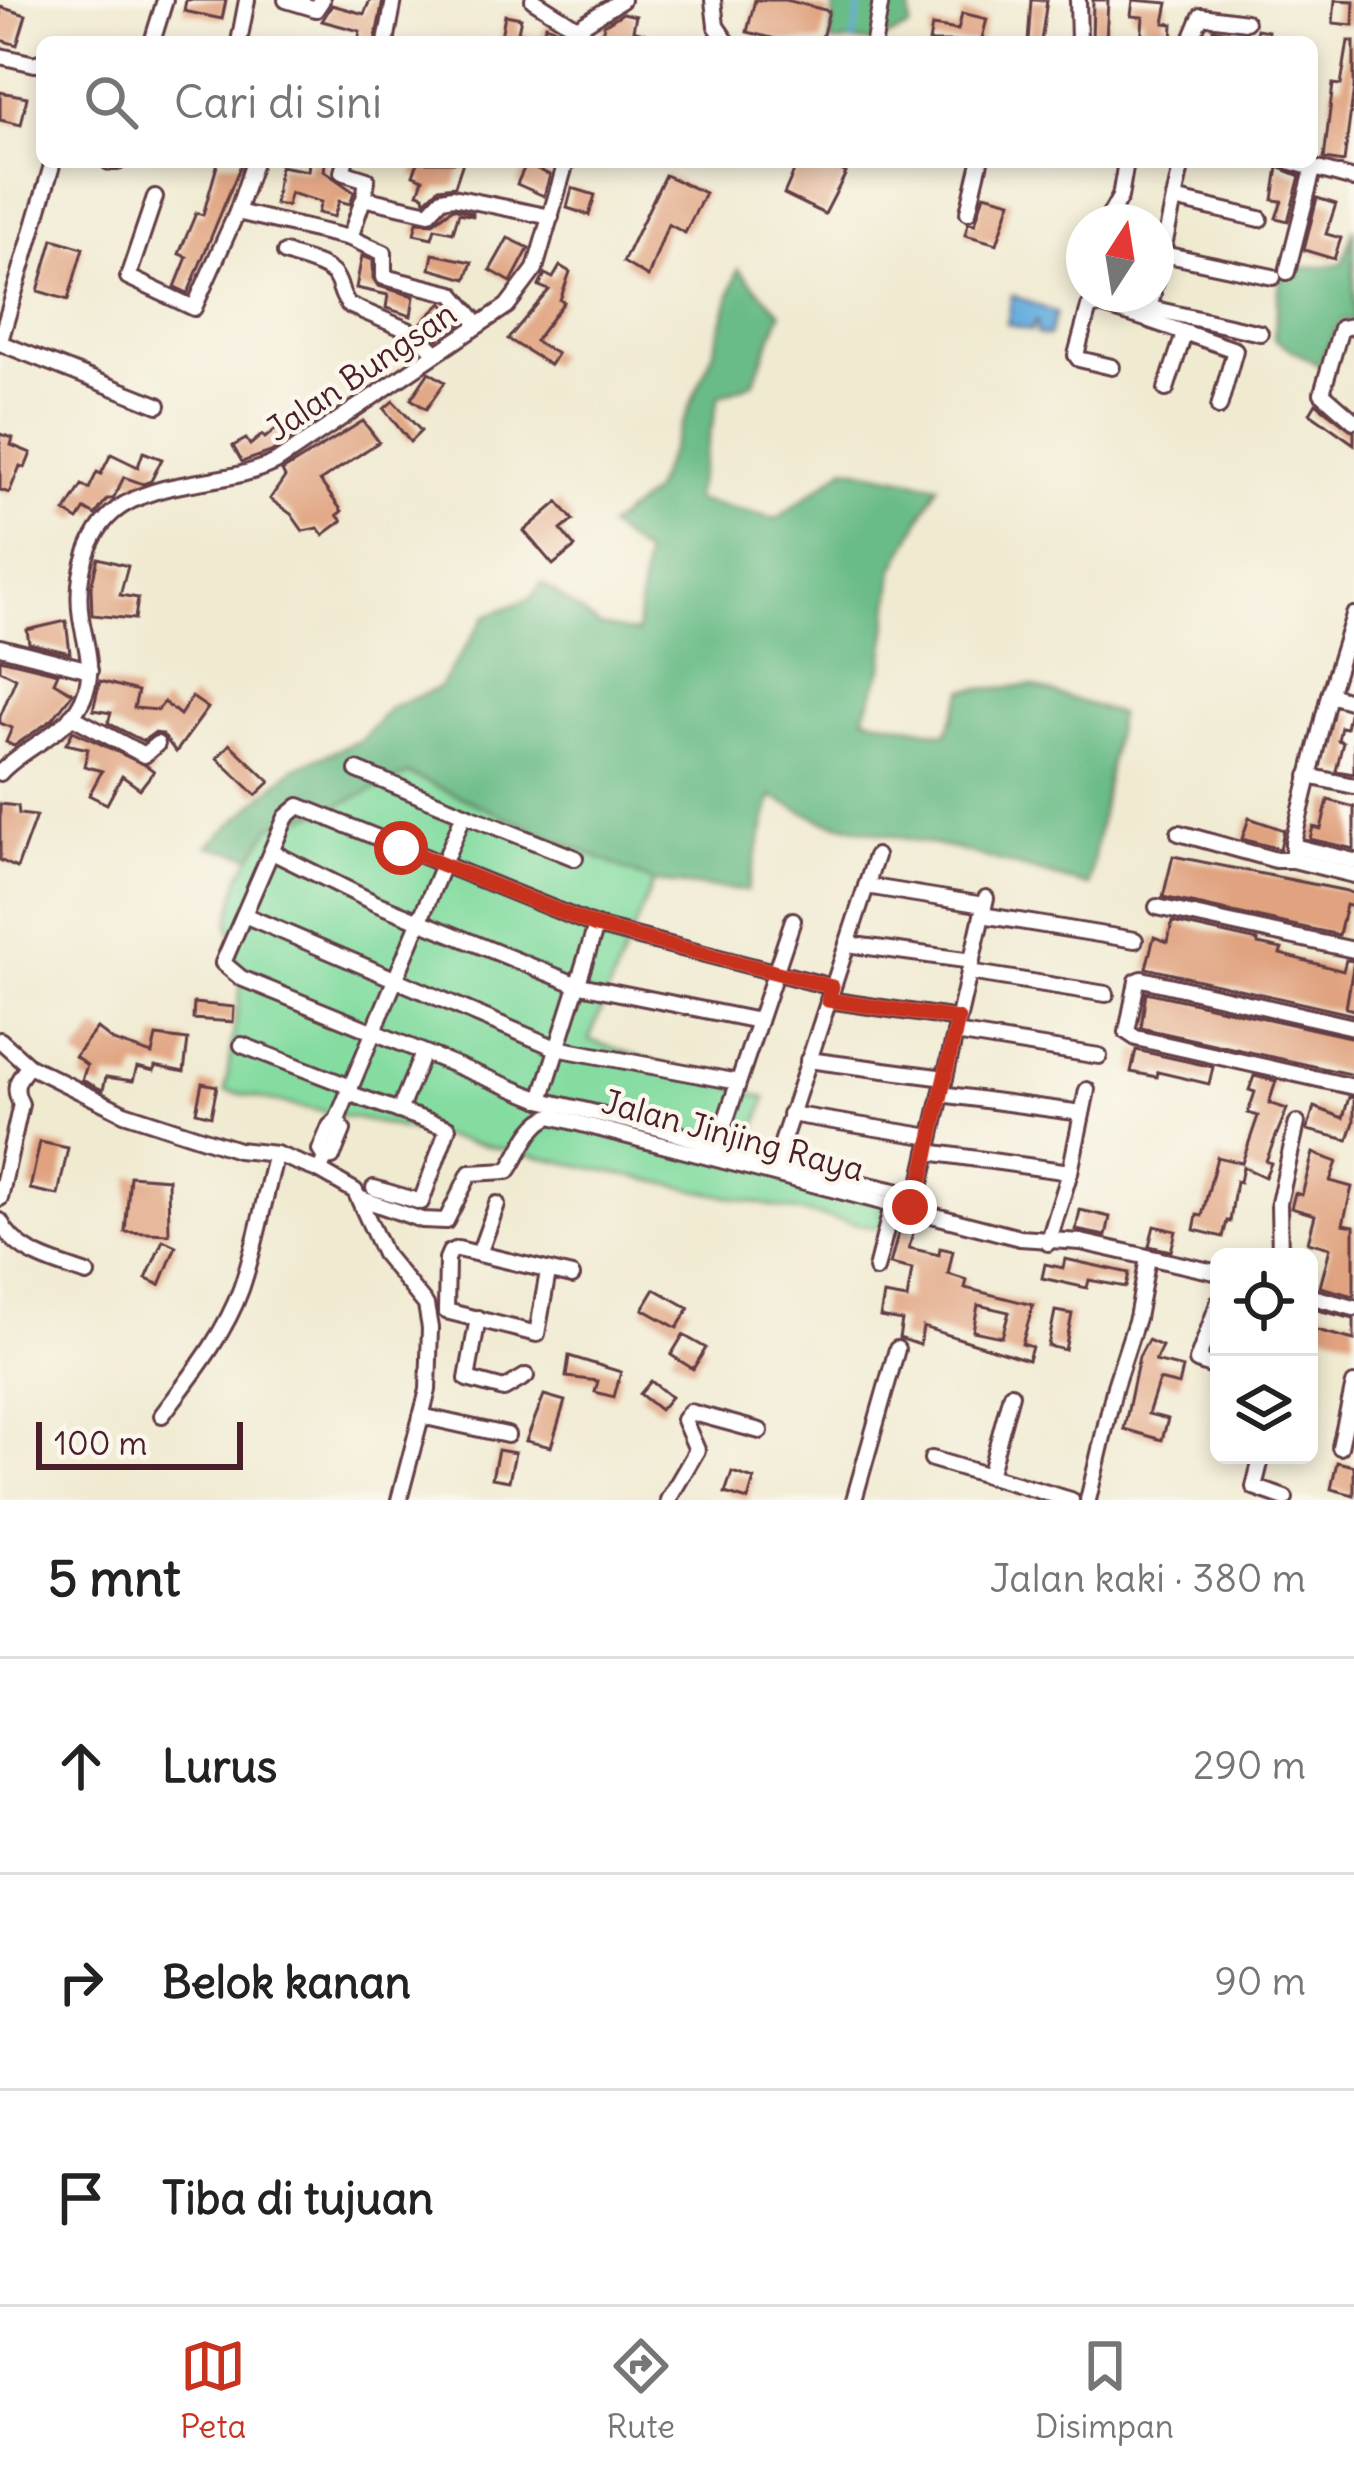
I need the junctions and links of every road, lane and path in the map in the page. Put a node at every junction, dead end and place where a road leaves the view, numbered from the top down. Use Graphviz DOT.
graph roads {
  1 [pos="164,0"];
  2 [pos="247,0"];
  3 [pos="286,0"];
  4 [pos="322,0"];
  5 [pos="394,0"];
  6 [pos="533,0"];
  7 [pos="622,0"];
  8 [pos="713,0"];
  9 [pos="881,0"];
  10 [pos="1078,0"];
  11 [pos="1246,22"];
  12 [pos="578,35"];
  13 [pos="154,36"];
  14 [pos="240,36"];
  15 [pos="387,36"];
  16 [pos="723,36"];
  17 [pos="875,36"];
  18 [pos="1079,36"];
  19 [pos="1193,36"];
  20 [pos="0,56"];
  21 [pos="36,64"];
  22 [pos="51,168"];
  23 [pos="252,168"];
  24 [pos="343,168"];
  25 [pos="564,168"];
  26 [pos="979,168"];
  27 [pos="1125,168"];
  28 [pos="1181,168"];
  29 [pos="1308,168"];
  30 [pos="1313,170"];
  31 [pos="1354,178"];
  32 [pos="155,197"];
  33 [pos="1174,199"];
  34 [pos="364,200"];
  35 [pos="1116,204"];
  36 [pos="1173,204"];
  37 [pos="237,212"];
  38 [pos="968,212"];
  39 [pos="551,217"];
  40 [pos="1260,219"];
  41 [pos="350,238"];
  42 [pos="285,253"];
  43 [pos="1174,256"];
  44 [pos="1088,312"];
  45 [pos="1156,312"];
  46 [pos="1171,312"];
  47 [pos="478,324"];
  48 [pos="1354,326"];
  49 [pos="1260,333"];
  50 [pos="1184,334"];
  51 [pos="0,342"];
  52 [pos="436,353"];
  53 [pos="1112,367"];
  54 [pos="1166,389"];
  55 [pos="158,405"];
  56 [pos="1219,406"];
  57 [pos="1354,422"];
  58 [pos="1353,620"];
  59 [pos="0,647"];
  60 [pos="90,670"];
  61 [pos="1329,695"];
  62 [pos="1354,702"];
  63 [pos="70,716"];
  64 [pos="157,744"];
  65 [pos="357,770"];
  66 [pos="0,772"];
  67 [pos="1308,776"];
  68 [pos="1354,786"];
  69 [pos="464,814"];
  70 [pos="1178,833"];
  71 [pos="272,852"];
  72 [pos="1293,853"];
  73 [pos="876,856"];
  74 [pos="575,858"];
  75 [pos="1354,861"];
  76 [pos="443,863"];
  77 [pos="1354,875"];
  78 [pos="866,886"];
  79 [pos="984,906"];
  80 [pos="1156,907"];
  81 [pos="244,915"];
  82 [pos="420,918"];
  83 [pos="793,920"];
  84 [pos="596,926"];
  85 [pos="1135,940"];
  86 [pos="847,944"];
  87 [pos="1354,950"];
  88 [pos="970,967"];
  89 [pos="776,974"];
  90 [pos="395,980"];
  91 [pos="575,983"];
  92 [pos="830,994"];
  93 [pos="1106,994"];
  94 [pos="759,1022"];
  95 [pos="957,1026"];
  96 [pos="1354,1027"];
  97 [pos="373,1033"];
  98 [pos="0,1040"];
  99 [pos="242,1046"];
  100 [pos="556,1048"];
  101 [pos="423,1053"];
  102 [pos="1099,1056"];
  103 [pos="808,1060"];
  104 [pos="29,1066"];
  105 [pos="738,1082"];
  106 [pos="943,1086"];
  107 [pos="1354,1088"];
  108 [pos="350,1090"];
  109 [pos="1087,1090"];
  110 [pos="541,1100"];
  111 [pos="399,1111"];
  112 [pos="1082,1113"];
  113 [pos="790,1114"];
  114 [pos="1298,1123"];
  115 [pos="930,1144"];
  116 [pos="717,1146"];
  117 [pos="276,1154"];
  118 [pos="322,1164"];
  119 [pos="776,1164"];
  120 [pos="1070,1172"];
  121 [pos="368,1194"];
  122 [pos="0,1198"];
  123 [pos="914,1202"];
  124 [pos="497,1204"];
  125 [pos="892,1206"];
  126 [pos="0,1221"];
  127 [pos="1048,1243"];
  128 [pos="1280,1248"];
  129 [pos="478,1253"];
  130 [pos="1148,1258"];
  131 [pos="876,1269"];
  132 [pos="548,1272"];
  133 [pos="1210,1272"];
  134 [pos="87,1274"];
  135 [pos="572,1276"];
  136 [pos="445,1297"];
  137 [pos="1318,1298"];
  138 [pos="426,1305"];
  139 [pos="1354,1308"];
  140 [pos="478,1318"];
  141 [pos="1210,1326"];
  142 [pos="897,1349"];
  143 [pos="1210,1366"];
  144 [pos="526,1376"];
  145 [pos="1354,1384"];
  146 [pos="1011,1394"];
  147 [pos="161,1415"];
  148 [pos="422,1416"];
  149 [pos="760,1431"];
  150 [pos="507,1435"];
  151 [pos="1340,1447"];
  152 [pos="932,1460"];
  153 [pos="1260,1464"];
  154 [pos="989,1476"];
  155 [pos="1285,1498"];
  156 [pos="399,1500"];
  157 [pos="668,1500"];
  158 [pos="854,1500"];
  159 [pos="1071,1500"];
  160 [pos="1088,1500"];
  1 -- 13 [label="street"];
  2 -- 14 [label="street"];
  3 -- 4 [label="street"];
  5 -- 15 [label="street"];
  6 -- 12 [label="street"];
  7 -- 12 [label="street"];
  8 -- 16 [label="street"];
  9 -- 17 [label="street"];
  10 -- 18 [label="street"];
  11 -- 19 [label="street"];
  20 -- 21 [label="street"];
  22 -- 51 [label="street"];
  23 -- 37 [label="street"];
  24 -- 34 [label="street"];
  25 -- 39 [label="street, Jalan Bungsan"];
  26 -- 38 [label="street"];
  27 -- 35 [label="street"];
  28 -- 33 [label="street"];
  29 -- 30 [label="street"];
  30 -- 31 [label="street"];
  30 -- 43 [label="street"];
  32 -- 37 [label="street"];
  33 -- 36 [label="street"];
  33 -- 40 [label="street"];
  34 -- 39 [label="street"];
  34 -- 41 [label="street"];
  37 -- 41 [label="street"];
  39 -- 47 [label="street, Jalan Bungsan"];
  41 -- 47 [label="street"];
  42 -- 52 [label="street"];
  44 -- 53 [label="street"];
  45 -- 50 [label="street"];
  46 -- 49 [label="street"];
  47 -- 52 [label="street, Jalan Bungsan"];
  48 -- 57 [label="street"];
  50 -- 54 [label="street"];
  50 -- 56 [label="street"];
  51 -- 55 [label="street"];
  52 -- 60 [label="street, Jalan Bungsan"];
  58 -- 61 [label="street"];
  59 -- 60 [label="street"];
  60 -- 63 [label="street"];
  61 -- 62 [label="street"];
  61 -- 67 [label="street"];
  63 -- 64 [label="street"];
  63 -- 66 [label="street"];
  65 -- 69 [label="street"];
  67 -- 68 [label="street"];
  67 -- 72 [label="street"];
  69 -- 74 [label="street"];
  69 -- 76 [label="street"];
  70 -- 72 [label="street"];
  71 -- 76 [label="street"];
  71 -- 81 [label="street"];
  71 -- 82 [label="street"];
  72 -- 75 [label="street"];
  72 -- 77 [label="street"];
  73 -- 78 [label="street"];
  76 -- 82 [label="street"];
  76 -- 84 [label="street"];
  78 -- 79 [label="street"];
  78 -- 86 [label="street"];
  79 -- 85 [label="street"];
  79 -- 88 [label="street"];
  80 -- 87 [label="street"];
  81 -- 90 [label="street"];
  81 -- 97 [label="street"];
  82 -- 90 [label="street"];
  82 -- 91 [label="street"];
  83 -- 89 [label="street"];
  84 -- 89 [label="street"];
  84 -- 91 [label="street"];
  86 -- 88 [label="street"];
  86 -- 92 [label="street"];
  88 -- 93 [label="street"];
  88 -- 95 [label="street"];
  89 -- 92 [label="street"];
  89 -- 94 [label="street"];
  90 -- 97 [label="street"];
  90 -- 100 [label="street"];
  91 -- 94 [label="street"];
  91 -- 100 [label="street"];
  92 -- 95 [label="street"];
  92 -- 103 [label="street"];
  94 -- 105 [label="street"];
  95 -- 102 [label="street"];
  95 -- 106 [label="street"];
  96 -- 107 [label="street"];
  97 -- 101 [label="street"];
  97 -- 108 [label="street"];
  98 -- 104 [label="street"];
  99 -- 108 [label="street"];
  100 -- 105 [label="street"];
  100 -- 110 [label="street"];
  101 -- 110 [label="street"];
  101 -- 111 [label="street"];
  103 -- 106 [label="street"];
  103 -- 113 [label="street"];
  104 -- 117 [label="street"];
  104 -- 122 [label="street"];
  105 -- 116 [label="street"];
  106 -- 112 [label="street"];
  106 -- 115 [label="street"];
  108 -- 111 [label="street"];
  108 -- 118 [label="street"];
  109 -- 112 [label="street"];
  110 -- 116 [label="street"];
  111 -- 121 [label="street"];
  112 -- 120 [label="street"];
  113 -- 115 [label="street"];
  113 -- 119 [label="street"];
  114 -- 128 [label="street"];
  115 -- 120 [label="street"];
  115 -- 123 [label="street"];
  116 -- 119 [label="street"];
  117 -- 118 [label="street"];
  117 -- 147 [label="street"];
  118 -- 121 [label="street"];
  119 -- 123 [label="street"];
  120 -- 127 [label="street"];
  121 -- 125 [label="street, Jalan Jinjing Raya"];
  121 -- 138 [label="street"];
  123 -- 125 [label="street, Jalan Jinjing Raya"];
  123 -- 127 [label="street, Jalan Jinjing Raya"];
  124 -- 129 [label="street"];
  125 -- 131 [label="street"];
  126 -- 134 [label="street"];
  127 -- 130 [label="street, Jalan Jinjing Raya"];
  129 -- 132 [label="street"];
  129 -- 136 [label="street"];
  130 -- 133 [label="street, Jalan Jinjing Raya"];
  130 -- 160 [label="street"];
  132 -- 135 [label="street"];
  132 -- 140 [label="street"];
  136 -- 138 [label="street"];
  136 -- 140 [label="street"];
  137 -- 139 [label="street"];
  138 -- 148 [label="street"];
  140 -- 144 [label="street"];
  141 -- 143 [label="street"];
  142 -- 158 [label="street"];
  145 -- 151 [label="street"];
  146 -- 154 [label="street"];
  148 -- 150 [label="street"];
  148 -- 156 [label="street"];
  149 -- 157 [label="street"];
  152 -- 154 [label="street"];
  153 -- 155 [label="street"];
  154 -- 159 [label="street"];
}
